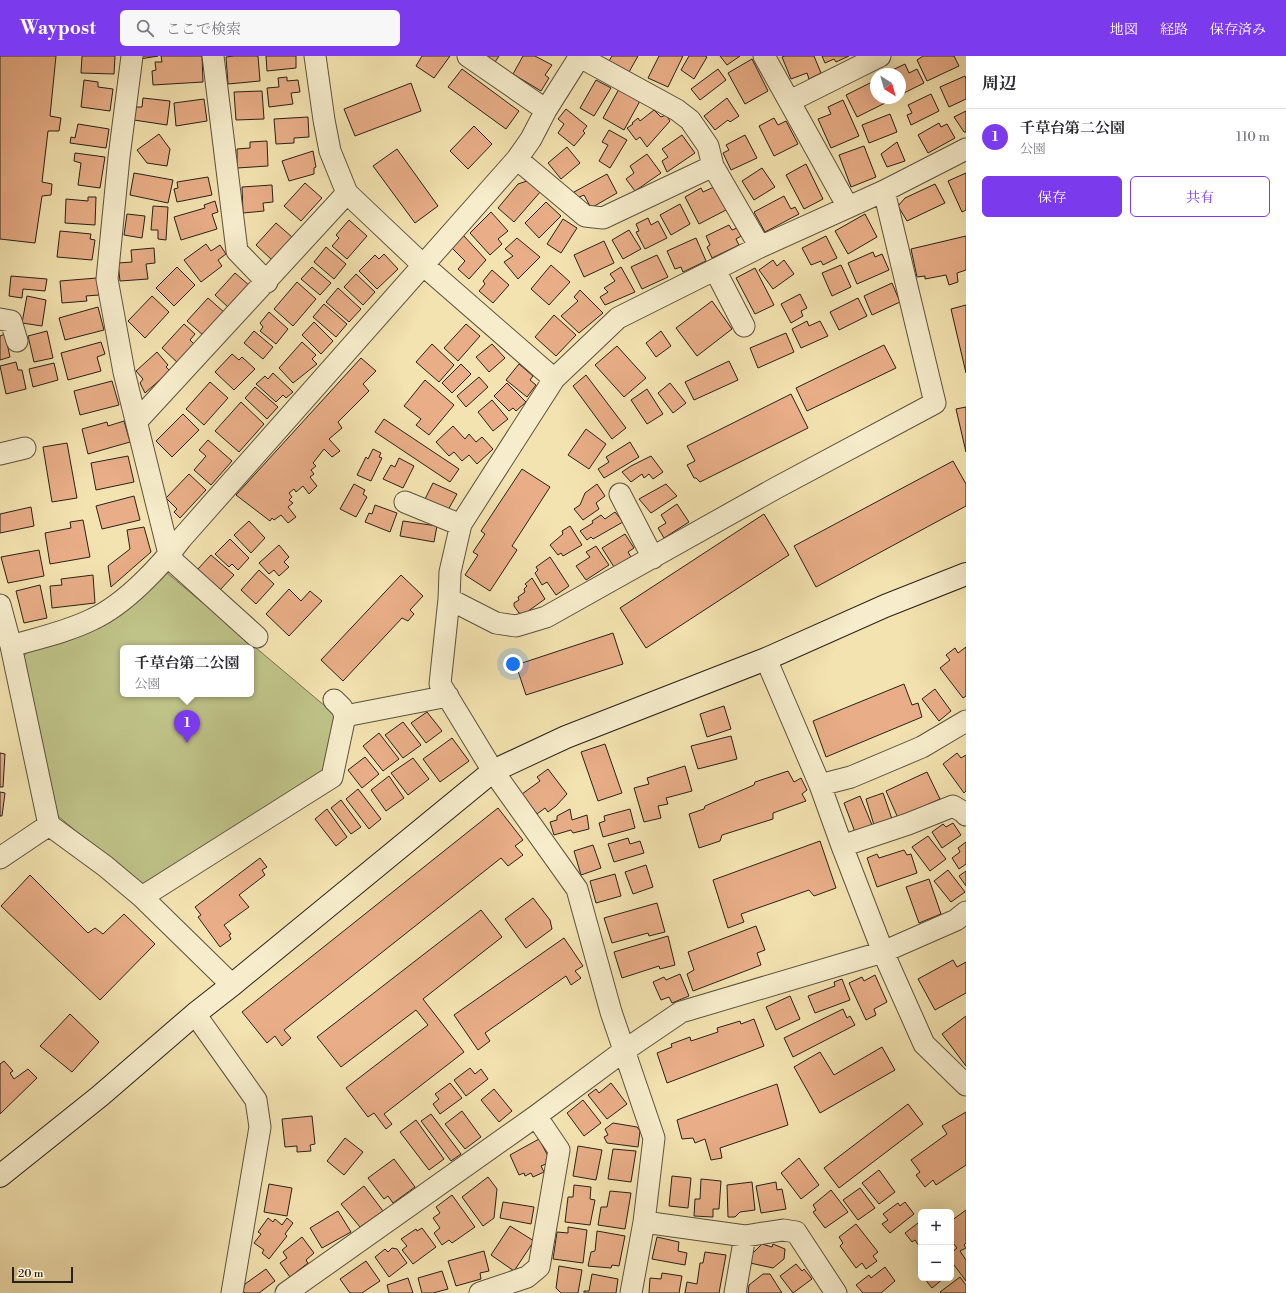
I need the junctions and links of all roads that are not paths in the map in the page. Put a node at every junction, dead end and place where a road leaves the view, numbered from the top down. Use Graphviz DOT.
graph roads {
  1 [pos="132,56"];
  2 [pos="213,56"];
  3 [pos="315,56"];
  4 [pos="468,56"];
  5 [pos="580,56"];
  6 [pos="764,56"];
  7 [pos="880,56"];
  8 [pos="790,101"];
  9 [pos="546,110"];
  10 [pos="966,149"];
  11 [pos="517,159"];
  12 [pos="713,166"];
  13 [pos="884,191"];
  14 [pos="347,193"];
  15 [pos="848,207"];
  16 [pos="760,247"];
  17 [pos="422,264"];
  18 [pos="715,270"];
  19 [pos="267,282"];
  20 [pos="8,315"];
  21 [pos="744,326"];
  22 [pos="17,341"];
  23 [pos="554,379"];
  24 [pos="137,421"];
  25 [pos="25,448"];
  26 [pos="0,454"];
  27 [pos="620,494"];
  28 [pos="405,502"];
  29 [pos="461,526"];
  30 [pos="169,554"];
  31 [pos="653,558"];
  32 [pos="966,574"];
  33 [pos="449,599"];
  34 [pos="0,605"];
  35 [pos="257,637"];
  36 [pos="10,646"];
  37 [pos="766,658"];
  38 [pos="448,696"];
  39 [pos="966,721"];
  40 [pos="493,771"];
  41 [pos="820,786"];
  42 [pos="966,815"];
  43 [pos="49,825"];
  44 [pos="842,846"];
  45 [pos="0,858"];
  46 [pos="142,897"];
  47 [pos="966,912"];
  48 [pos="883,952"];
  49 [pos="232,985"];
  50 [pos="195,1014"];
  51 [pos="625,1050"];
  52 [pos="966,1085"];
  53 [pos="536,1116"];
  54 [pos="0,1176"];
  55 [pos="644,1222"];
  56 [pos="745,1236"];
  57 [pos="492,1291"];
  58 [pos="232,1293"];
  59 [pos="286,1293"];
  60 [pos="631,1293"];
  61 [pos="735,1293"];
  62 [pos="836,1293"];
  1 -- 24 [label="street"];
  2 -- 19 [label="street"];
  3 -- 14 [label="street"];
  4 -- 9 [label="street"];
  5 -- 9 [label="street"];
  5 -- 12 [label="street"];
  6 -- 8 [label="street"];
  7 -- 8 [label="street"];
  8 -- 15 [label="street"];
  9 -- 11 [label="street"];
  10 -- 13 [label="street"];
  11 -- 12 [label="street"];
  11 -- 17 [label="street"];
  12 -- 16 [label="street"];
  13 -- 15 [label="street"];
  13 -- 31 [label="street"];
  14 -- 17 [label="street"];
  14 -- 19 [label="street"];
  15 -- 16 [label="street"];
  16 -- 18 [label="street"];
  17 -- 23 [label="street"];
  17 -- 30 [label="street"];
  18 -- 21 [label="street"];
  18 -- 23 [label="street"];
  19 -- 24 [label="street"];
  20 -- 22 [label="street"];
  23 -- 29 [label="street"];
  24 -- 30 [label="street"];
  25 -- 26 [label="street"];
  27 -- 31 [label="street"];
  28 -- 29 [label="street"];
  29 -- 33 [label="street"];
  30 -- 35 [label="street"];
  30 -- 36 [label="street"];
  31 -- 33 [label="street"];
  32 -- 37 [label="street"];
  33 -- 38 [label="street"];
  34 -- 36 [label="street"];
  36 -- 43 [label="street"];
  37 -- 40 [label="street"];
  37 -- 41 [label="street"];
  38 -- 40 [label="street"];
  38 -- 46 [label="street"];
  39 -- 41 [label="street"];
  40 -- 49 [label="street"];
  40 -- 51 [label="street"];
  41 -- 44 [label="street"];
  42 -- 44 [label="street"];
  43 -- 45 [label="street"];
  43 -- 46 [label="street"];
  44 -- 48 [label="street"];
  46 -- 49 [label="street"];
  47 -- 48 [label="street"];
  48 -- 51 [label="street"];
  48 -- 52 [label="street"];
  49 -- 50 [label="street"];
  50 -- 54 [label="street"];
  50 -- 58 [label="street"];
  51 -- 53 [label="street"];
  51 -- 55 [label="street"];
  53 -- 57 [label="street"];
  53 -- 59 [label="street"];
  55 -- 56 [label="street"];
  55 -- 60 [label="street"];
  56 -- 61 [label="street"];
  56 -- 62 [label="street"];
}
